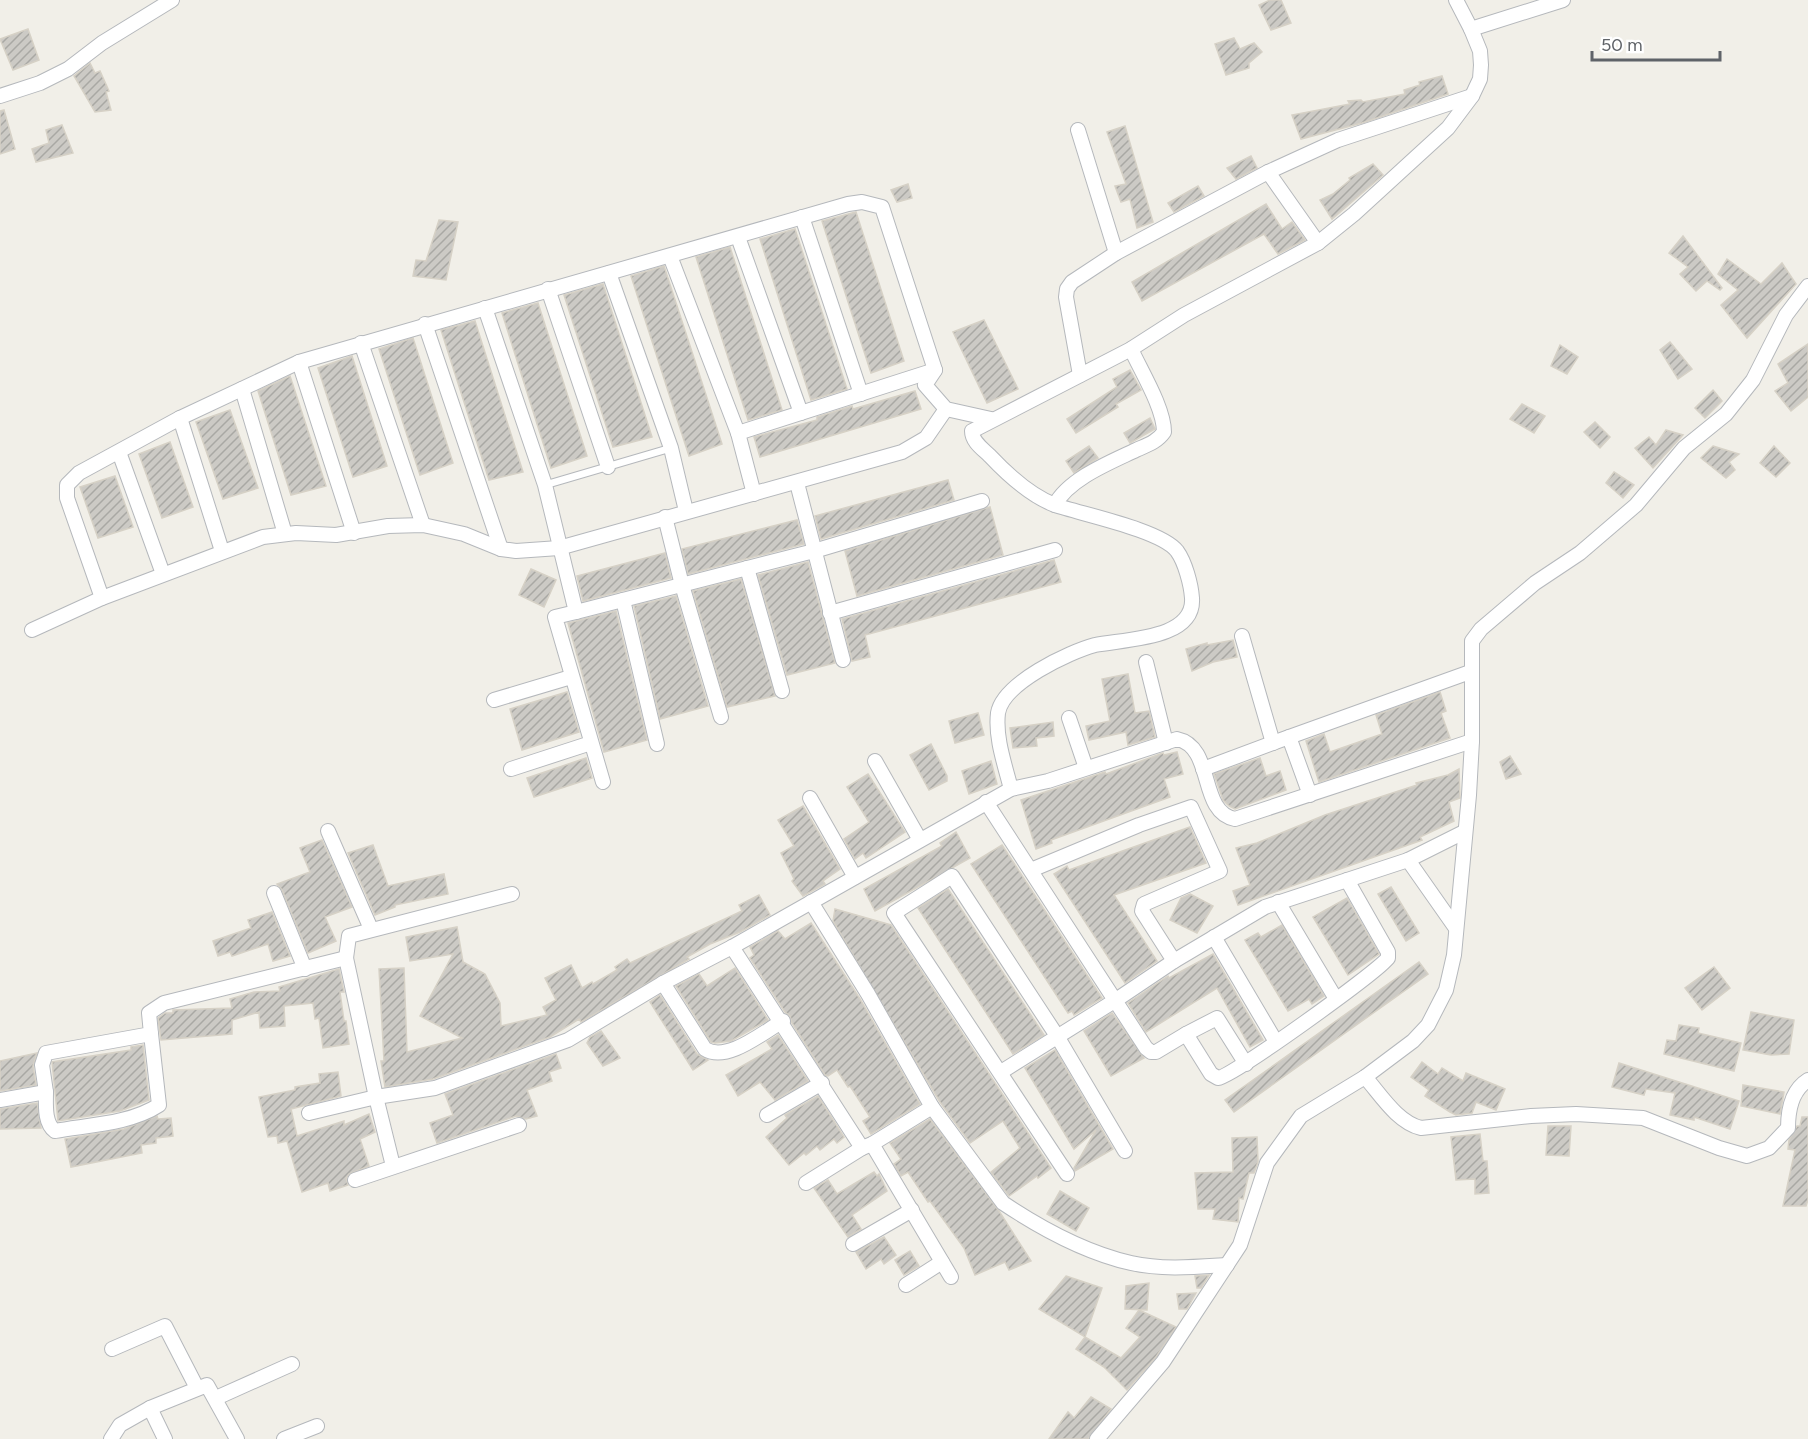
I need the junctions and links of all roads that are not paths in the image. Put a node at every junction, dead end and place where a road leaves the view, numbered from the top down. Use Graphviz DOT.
graph roads {
  1 [pos="172,0"];
  2 [pos="1456,0"];
  3 [pos="1563,0"];
  4 [pos="1471,29"];
  5 [pos="0,96"];
  6 [pos="1472,96"];
  7 [pos="1078,130"];
  8 [pos="1268,172"];
  9 [pos="802,217"];
  10 [pos="738,237"];
  11 [pos="1318,243"];
  12 [pos="1116,253"];
  13 [pos="670,256"];
  14 [pos="609,273"];
  15 [pos="1808,286"];
  16 [pos="548,290"];
  17 [pos="485,308"];
  18 [pos="425,324"];
  19 [pos="361,343"];
  20 [pos="1131,349"];
  21 [pos="299,362"];
  22 [pos="934,370"];
  23 [pos="1080,375"];
  24 [pos="242,389"];
  25 [pos="861,394"];
  26 [pos="946,409"];
  27 [pos="801,413"];
  28 [pos="180,418"];
  29 [pos="991,419"];
  30 [pos="738,433"];
  31 [pos="670,448"];
  32 [pos="119,452"];
  33 [pos="608,467"];
  34 [pos="797,483"];
  35 [pos="545,486"];
  36 [pos="754,494"];
  37 [pos="982,501"];
  38 [pos="1055,505"];
  39 [pos="686,511"];
  40 [pos="666,517"];
  41 [pos="423,525"];
  42 [pos="354,533"];
  43 [pos="285,534"];
  44 [pos="559,548"];
  45 [pos="501,549"];
  46 [pos="814,550"];
  47 [pos="1055,550"];
  48 [pos="222,551"];
  49 [pos="747,568"];
  50 [pos="163,574"];
  51 [pos="682,585"];
  52 [pos="102,598"];
  53 [pos="623,600"];
  54 [pos="576,612"];
  55 [pos="830,613"];
  56 [pos="32,630"];
  57 [pos="1242,636"];
  58 [pos="843,660"];
  59 [pos="1146,662"];
  60 [pos="1470,672"];
  61 [pos="571,677"];
  62 [pos="782,691"];
  63 [pos="494,700"];
  64 [pos="721,717"];
  65 [pos="1069,718"];
  66 [pos="1289,737"];
  67 [pos="1472,741"];
  68 [pos="591,743"];
  69 [pos="1166,743"];
  70 [pos="1273,743"];
  71 [pos="657,744"];
  72 [pos="875,762"];
  73 [pos="1086,768"];
  74 [pos="511,769"];
  75 [pos="1203,769"];
  76 [pos="603,782"];
  77 [pos="1011,789"];
  78 [pos="1310,795"];
  79 [pos="810,798"];
  80 [pos="986,802"];
  81 [pos="328,831"];
  82 [pos="1464,832"];
  83 [pos="920,840"];
  84 [pos="1408,860"];
  85 [pos="1031,870"];
  86 [pos="855,877"];
  87 [pos="1347,880"];
  88 [pos="274,893"];
  89 [pos="512,894"];
  90 [pos="811,902"];
  91 [pos="1278,902"];
  92 [pos="1455,927"];
  93 [pos="371,929"];
  94 [pos="1214,937"];
  95 [pos="732,947"];
  96 [pos="345,958"];
  97 [pos="1174,961"];
  98 [pos="305,969"];
  99 [pos="663,983"];
  100 [pos="1336,999"];
  101 [pos="1116,1000"];
  102 [pos="783,1021"];
  103 [pos="151,1034"];
  104 [pos="1186,1034"];
  105 [pos="1057,1036"];
  106 [pos="1276,1042"];
  107 [pos="1246,1064"];
  108 [pos="1001,1072"];
  109 [pos="1365,1077"];
  110 [pos="1808,1080"];
  111 [pos="822,1083"];
  112 [pos="46,1092"];
  113 [pos="376,1097"];
  114 [pos="0,1100"];
  115 [pos="932,1107"];
  116 [pos="309,1113"];
  117 [pos="767,1115"];
  118 [pos="519,1125"];
  119 [pos="867,1146"];
  120 [pos="1125,1151"];
  121 [pos="393,1166"];
  122 [pos="1067,1174"];
  123 [pos="355,1180"];
  124 [pos="806,1183"];
  125 [pos="912,1210"];
  126 [pos="853,1244"];
  127 [pos="942,1262"];
  128 [pos="1227,1265"];
  129 [pos="951,1277"];
  130 [pos="906,1285"];
  131 [pos="112,1349"];
  132 [pos="292,1365"];
  133 [pos="198,1388"];
  134 [pos="216,1398"];
  135 [pos="150,1408"];
  136 [pos="316,1426"];
  137 [pos="1099,1438"];
  138 [pos="111,1439"];
  139 [pos="165,1439"];
  140 [pos="237,1439"];
  141 [pos="284,1439"];
  1 -- 5 [label="street"];
  2 -- 4 [label="street"];
  3 -- 4 [label="street"];
  4 -- 6 [label="street"];
  6 -- 8 [label="street"];
  6 -- 11 [label="street"];
  7 -- 12 [label="street"];
  8 -- 11 [label="street"];
  8 -- 12 [label="street"];
  9 -- 10 [label="street"];
  9 -- 22 [label="street"];
  9 -- 25 [label="street"];
  10 -- 13 [label="street"];
  10 -- 27 [label="street"];
  11 -- 20 [label="street"];
  12 -- 23 [label="street"];
  13 -- 14 [label="street"];
  13 -- 30 [label="street"];
  14 -- 16 [label="street"];
  14 -- 31 [label="street"];
  15 -- 60 [label="street"];
  16 -- 17 [label="street"];
  16 -- 33 [label="street"];
  17 -- 18 [label="street"];
  17 -- 35 [label="street"];
  18 -- 19 [label="street"];
  18 -- 45 [label="street"];
  19 -- 21 [label="street"];
  19 -- 41 [label="street"];
  20 -- 23 [label="street"];
  20 -- 38 [label="street"];
  21 -- 24 [label="street"];
  21 -- 42 [label="street"];
  22 -- 25 [label="street"];
  22 -- 26 [label="street"];
  23 -- 29 [label="street"];
  24 -- 28 [label="street"];
  24 -- 43 [label="street"];
  25 -- 27 [label="street"];
  26 -- 29 [label="street"];
  26 -- 34 [label="street"];
  27 -- 30 [label="street"];
  28 -- 32 [label="street"];
  28 -- 48 [label="street"];
  29 -- 38 [label="street"];
  30 -- 36 [label="street"];
  31 -- 33 [label="lane"];
  31 -- 39 [label="street"];
  32 -- 50 [label="street"];
  32 -- 52 [label="street"];
  33 -- 35 [label="lane"];
  34 -- 36 [label="street"];
  34 -- 46 [label="street"];
  35 -- 44 [label="street"];
  36 -- 39 [label="street"];
  37 -- 46 [label="street"];
  38 -- 77 [label="street"];
  39 -- 40 [label="street"];
  40 -- 44 [label="street"];
  40 -- 51 [label="street"];
  41 -- 42 [label="street"];
  41 -- 45 [label="street"];
  42 -- 43 [label="street"];
  43 -- 48 [label="street"];
  44 -- 45 [label="street"];
  44 -- 54 [label="street"];
  46 -- 49 [label="street"];
  46 -- 55 [label="street"];
  47 -- 55 [label="street"];
  48 -- 50 [label="street"];
  49 -- 51 [label="street"];
  49 -- 62 [label="street"];
  50 -- 52 [label="street"];
  51 -- 53 [label="street"];
  51 -- 64 [label="street"];
  52 -- 56 [label="street"];
  53 -- 54 [label="street"];
  53 -- 71 [label="street"];
  54 -- 61 [label="street"];
  55 -- 58 [label="street"];
  57 -- 70 [label="street"];
  59 -- 69 [label="street"];
  60 -- 66 [label="street"];
  60 -- 67 [label="street"];
  61 -- 63 [label="street"];
  61 -- 68 [label="street"];
  65 -- 73 [label="street"];
  66 -- 70 [label="street"];
  66 -- 78 [label="street"];
  67 -- 78 [label="street"];
  67 -- 82 [label="street"];
  68 -- 74 [label="street"];
  68 -- 76 [label="street"];
  69 -- 73 [label="street"];
  69 -- 75 [label="street"];
  70 -- 75 [label="street"];
  72 -- 83 [label="street"];
  73 -- 77 [label="street"];
  75 -- 78 [label="street"];
  77 -- 80 [label="street"];
  79 -- 86 [label="street"];
  80 -- 83 [label="street"];
  80 -- 85 [label="street"];
  81 -- 93 [label="street"];
  82 -- 84 [label="street"];
  82 -- 92 [label="street"];
  83 -- 86 [label="street"];
  84 -- 87 [label="street"];
  84 -- 92 [label="street"];
  85 -- 97 [label="street"];
  85 -- 101 [label="street"];
  86 -- 90 [label="street"];
  87 -- 91 [label="street"];
  87 -- 100 [label="street"];
  88 -- 98 [label="street"];
  89 -- 93 [label="street"];
  90 -- 95 [label="street"];
  90 -- 115 [label="street"];
  91 -- 94 [label="street"];
  91 -- 100 [label="street"];
  92 -- 109 [label="street"];
  93 -- 96 [label="street"];
  94 -- 97 [label="street"];
  94 -- 106 [label="street"];
  95 -- 99 [label="street"];
  95 -- 102 [label="street"];
  96 -- 98 [label="street"];
  96 -- 113 [label="street"];
  97 -- 101 [label="street"];
  98 -- 103 [label="street"];
  99 -- 102 [label="street"];
  99 -- 113 [label="street"];
  100 -- 106 [label="street"];
  101 -- 104 [label="street"];
  101 -- 105 [label="street"];
  102 -- 111 [label="street"];
  103 -- 112 [label="street"];
  103 -- 112 [label="street"];
  104 -- 107 [label="street"];
  104 -- 107 [label="street"];
  105 -- 108 [label="street"];
  105 -- 108 [label="street"];
  105 -- 120 [label="street"];
  106 -- 107 [label="street"];
  108 -- 122 [label="street"];
  109 -- 110 [label="street"];
  109 -- 128 [label="street"];
  111 -- 117 [label="street"];
  111 -- 119 [label="street"];
  112 -- 114 [label="street"];
  113 -- 116 [label="street"];
  113 -- 121 [label="street"];
  115 -- 119 [label="street"];
  115 -- 128 [label="street"];
  118 -- 121 [label="street"];
  119 -- 124 [label="street"];
  119 -- 125 [label="street"];
  121 -- 123 [label="street"];
  125 -- 126 [label="street"];
  125 -- 127 [label="street"];
  127 -- 129 [label="street"];
  127 -- 130 [label="street"];
  128 -- 137 [label="street"];
  131 -- 133 [label="street"];
  132 -- 134 [label="street"];
  133 -- 134 [label="street"];
  133 -- 135 [label="street"];
  134 -- 140 [label="street"];
  135 -- 138 [label="street"];
  135 -- 139 [label="street"];
  136 -- 141 [label="street"];
}
